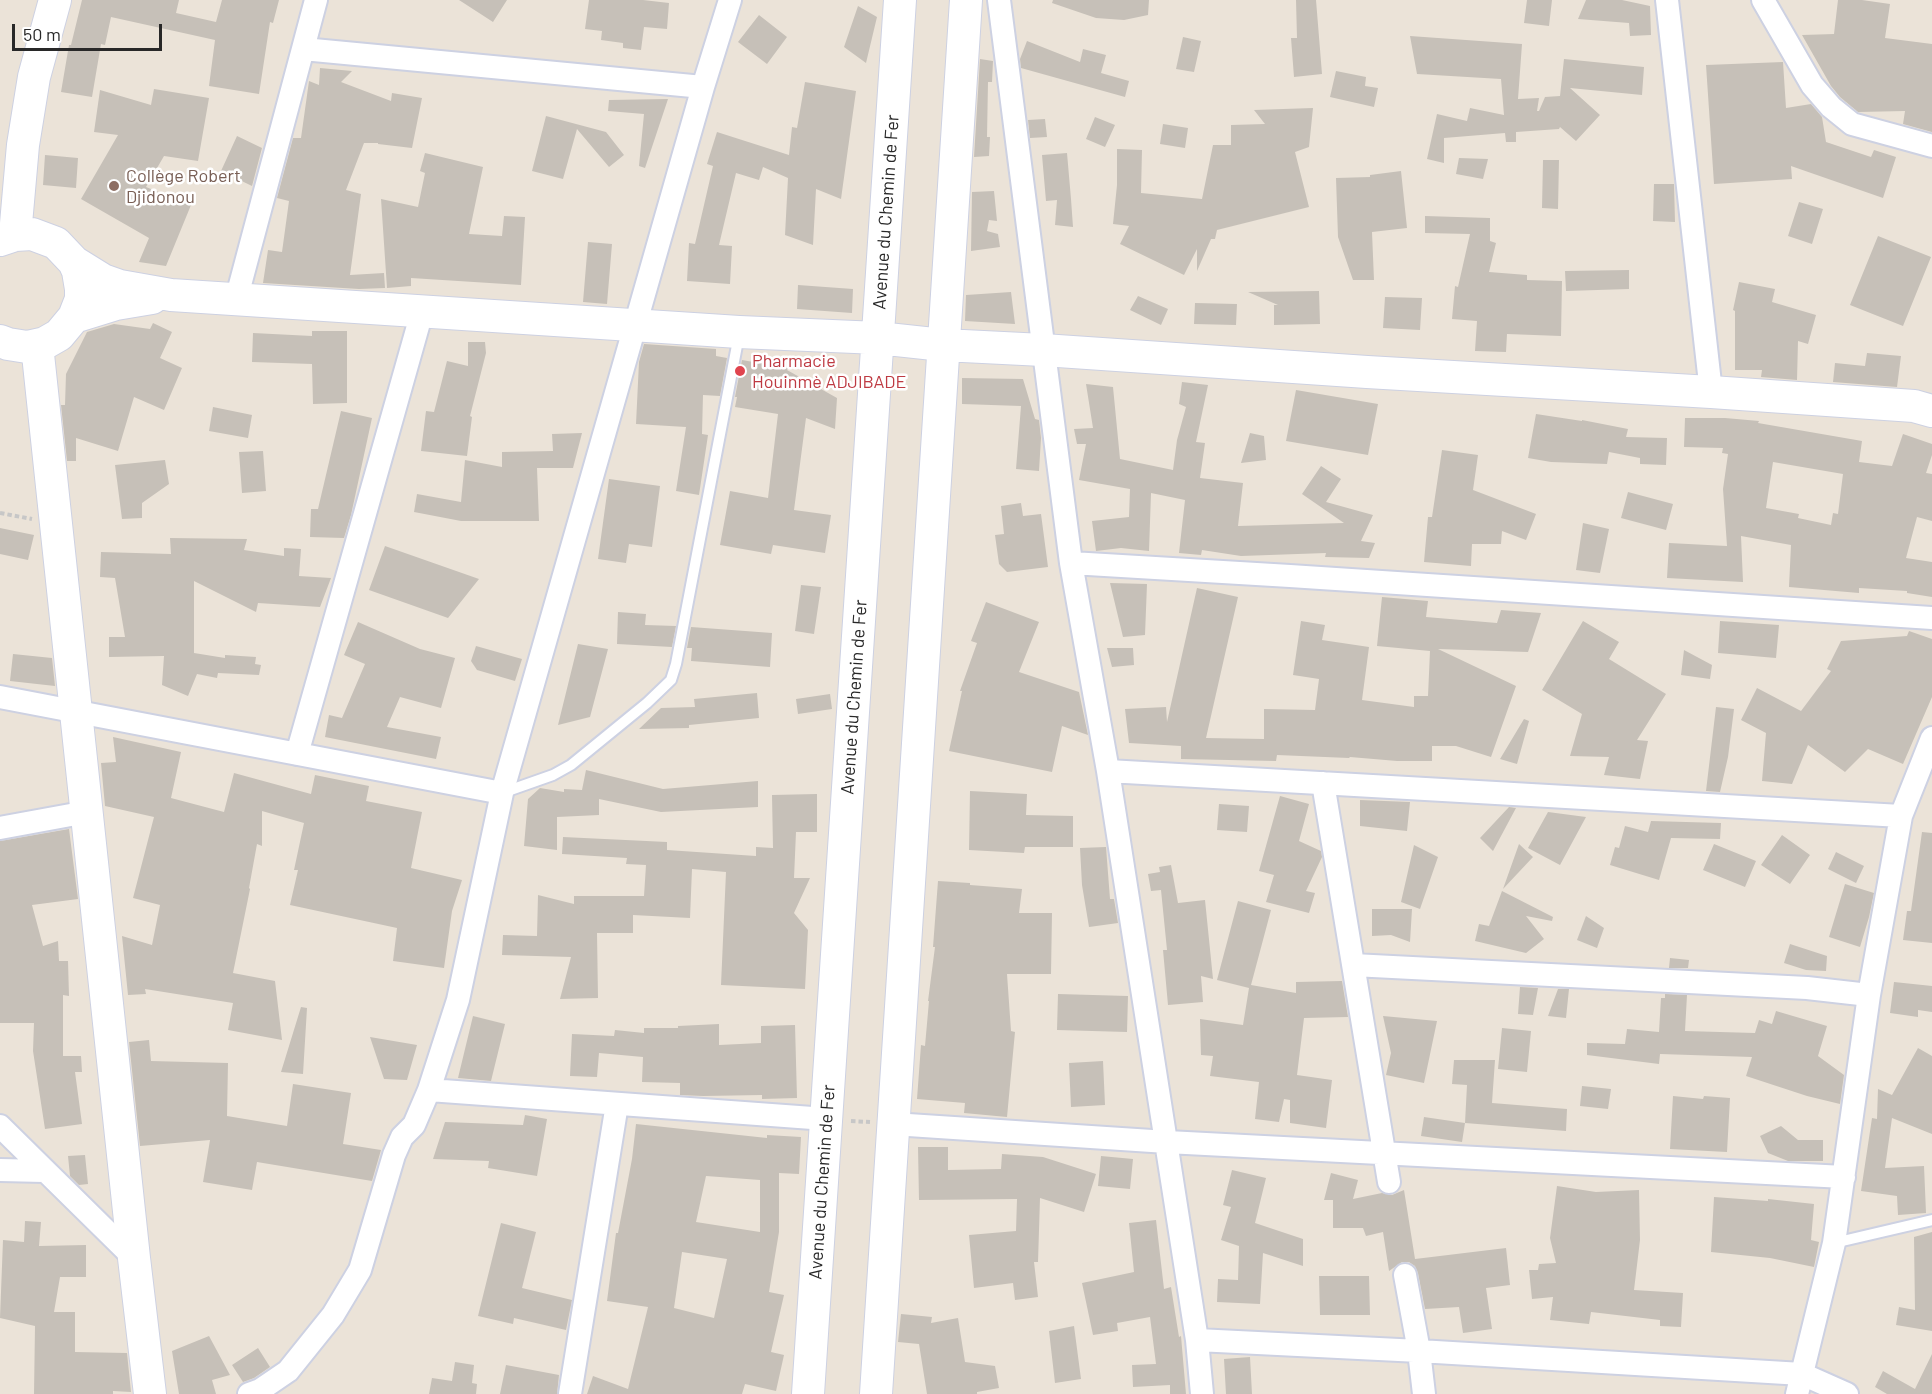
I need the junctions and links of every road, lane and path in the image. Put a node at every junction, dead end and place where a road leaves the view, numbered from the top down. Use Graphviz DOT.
graph roads {
  1 [pos="55,0"];
  2 [pos="316,0"];
  3 [pos="730,0"];
  4 [pos="900,0"];
  5 [pos="966,0"];
  6 [pos="999,0"];
  7 [pos="1667,0"];
  8 [pos="1763,0"];
  9 [pos="303,49"];
  10 [pos="703,87"];
  11 [pos="1932,146"];
  12 [pos="8,237"];
  13 [pos="74,262"];
  14 [pos="171,295"];
  15 [pos="236,300"];
  16 [pos="422,312"];
  17 [pos="74,317"];
  18 [pos="636,325"];
  19 [pos="739,332"];
  20 [pos="878,338"];
  21 [pos="0,341"];
  22 [pos="37,345"];
  23 [pos="944,345"];
  24 [pos="1043,350"];
  25 [pos="1711,392"];
  26 [pos="1926,407"];
  27 [pos="0,513"];
  28 [pos="55,524"];
  29 [pos="1071,563"];
  30 [pos="1932,618"];
  31 [pos="0,697"];
  32 [pos="76,712"];
  33 [pos="1932,738"];
  34 [pos="297,754"];
  35 [pos="1108,771"];
  36 [pos="1323,783"];
  37 [pos="502,793"];
  38 [pos="87,812"];
  39 [pos="1901,816"];
  40 [pos="0,828"];
  41 [pos="1353,965"];
  42 [pos="1869,995"];
  43 [pos="429,1090"];
  44 [pos="616,1104"];
  45 [pos="826,1119"];
  46 [pos="893,1124"];
  47 [pos="0,1126"];
  48 [pos="1167,1142"];
  49 [pos="1385,1154"];
  50 [pos="0,1170"];
  51 [pos="44,1171"];
  52 [pos="1844,1177"];
  53 [pos="1389,1182"];
  54 [pos="1932,1220"];
  55 [pos="1834,1243"];
  56 [pos="134,1258"];
  57 [pos="1405,1275"];
  58 [pos="1197,1341"];
  59 [pos="1419,1351"];
  60 [pos="1799,1384"];
  61 [pos="150,1394"];
  62 [pos="249,1394"];
  63 [pos="570,1394"];
  64 [pos="808,1394"];
  65 [pos="876,1394"];
  66 [pos="1202,1394"];
  67 [pos="1424,1394"];
  68 [pos="1847,1394"];
  1 -- 12 [label="main road"];
  2 -- 9 [label="street"];
  3 -- 10 [label="street"];
  4 -- 20 [label="main road, Avenue du Chemin de Fer"];
  5 -- 23 [label="main road"];
  6 -- 24 [label="street"];
  7 -- 25 [label="street"];
  8 -- 11 [label="street"];
  9 -- 10 [label="street"];
  9 -- 15 [label="street"];
  10 -- 18 [label="street"];
  12 -- 13 [label="main road"];
  13 -- 14 [label="main road"];
  13 -- 17 [label="main road"];
  14 -- 15 [label="main road"];
  14 -- 17 [label="main road"];
  15 -- 16 [label="main road"];
  16 -- 18 [label="main road"];
  16 -- 34 [label="street"];
  17 -- 22 [label="main road"];
  18 -- 19 [label="main road"];
  18 -- 37 [label="street"];
  19 -- 20 [label="main road"];
  19 -- 37 [label="lane"];
  20 -- 23 [label="main road"];
  20 -- 45 [label="main road, Avenue du Chemin de Fer"];
  21 -- 22 [label="main road"];
  22 -- 28 [label="main road"];
  23 -- 24 [label="main road"];
  23 -- 46 [label="main road"];
  24 -- 25 [label="main road"];
  24 -- 29 [label="street"];
  25 -- 26 [label="main road"];
  27 -- 28 [label="path"];
  28 -- 32 [label="main road"];
  29 -- 30 [label="street"];
  29 -- 35 [label="street"];
  31 -- 32 [label="street"];
  32 -- 34 [label="street"];
  32 -- 38 [label="main road"];
  33 -- 39 [label="street"];
  34 -- 37 [label="street"];
  35 -- 36 [label="street"];
  35 -- 48 [label="street"];
  36 -- 39 [label="street"];
  36 -- 41 [label="street"];
  37 -- 43 [label="street"];
  38 -- 40 [label="street"];
  38 -- 56 [label="main road"];
  39 -- 42 [label="street"];
  41 -- 42 [label="street"];
  41 -- 49 [label="street"];
  42 -- 52 [label="street"];
  43 -- 44 [label="street"];
  43 -- 62 [label="street"];
  44 -- 45 [label="street"];
  44 -- 63 [label="street"];
  45 -- 64 [label="main road, Avenue du Chemin de Fer"];
  46 -- 48 [label="street"];
  46 -- 65 [label="main road"];
  47 -- 51 [label="street"];
  48 -- 49 [label="street"];
  48 -- 58 [label="street"];
  49 -- 52 [label="street"];
  49 -- 53 [label="street"];
  50 -- 51 [label="street"];
  51 -- 56 [label="street"];
  52 -- 55 [label="street"];
  54 -- 55 [label="lane"];
  55 -- 60 [label="street"];
  56 -- 61 [label="main road"];
  57 -- 59 [label="street"];
  58 -- 59 [label="street"];
  58 -- 66 [label="street"];
  59 -- 60 [label="street"];
  59 -- 67 [label="street"];
  60 -- 68 [label="street"];
}
